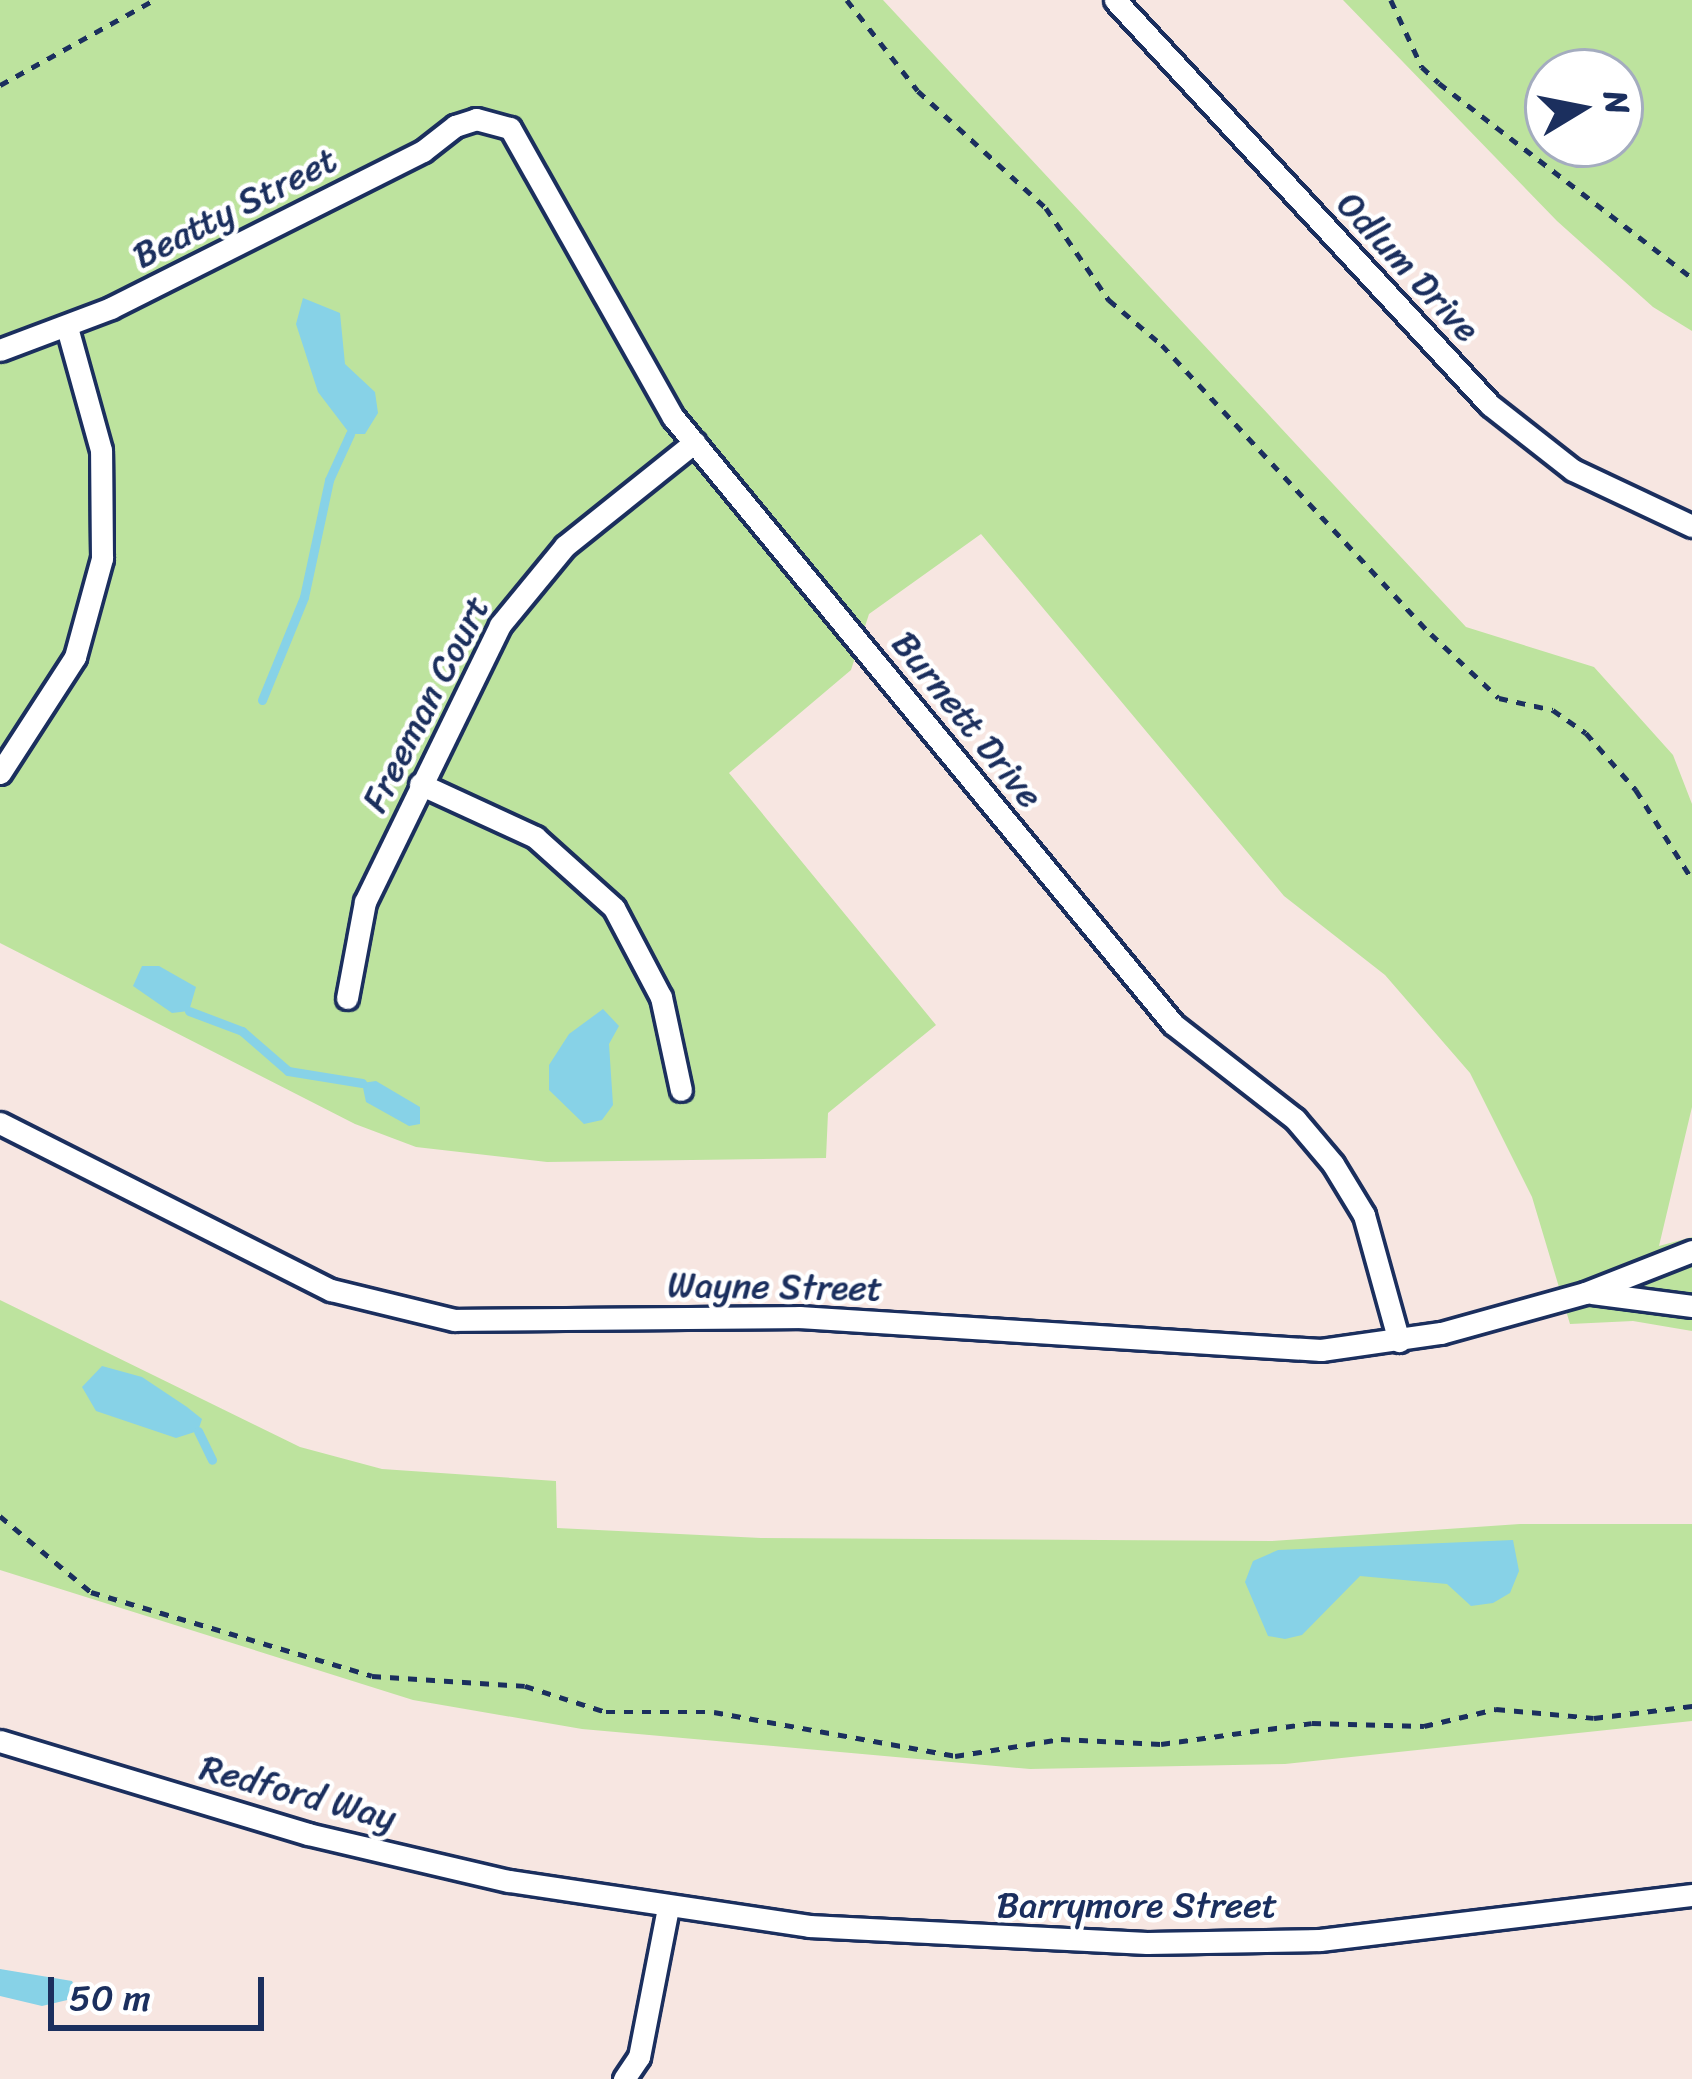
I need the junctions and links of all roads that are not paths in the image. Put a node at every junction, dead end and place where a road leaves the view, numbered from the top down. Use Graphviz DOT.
graph roads {
  1 [pos="1115,0"];
  2 [pos="494,122"];
  3 [pos="67,327"];
  4 [pos="0,350"];
  5 [pos="695,442"];
  6 [pos="1692,526"];
  7 [pos="0,773"];
  8 [pos="420,784"];
  9 [pos="346,998"];
  10 [pos="681,1090"];
  11 [pos="0,1123"];
  12 [pos="1692,1251"];
  13 [pos="1585,1293"];
  14 [pos="1692,1306"];
  15 [pos="1400,1341"];
  16 [pos="0,1742"];
  17 [pos="582,1893"];
  18 [pos="1692,1895"];
  19 [pos="668,1908"];
  20 [pos="624,2079"];
  1 -- 6 [label="street, Odlum Drive"];
  2 -- 3 [label="street, Beatty Street"];
  2 -- 5 [label="street, Burnett Drive"];
  3 -- 4 [label="street, Beatty Street"];
  3 -- 7 [label="street"];
  5 -- 8 [label="street, Freeman Court"];
  5 -- 15 [label="street, Burnett Drive"];
  8 -- 9 [label="street, Freeman Court"];
  8 -- 10 [label="street"];
  11 -- 15 [label="street, Wayne Street"];
  12 -- 13 [label="street, Wayne Street"];
  13 -- 14 [label="street, Wayne Street"];
  13 -- 15 [label="street, Wayne Street"];
  16 -- 17 [label="street, Redford Way"];
  17 -- 19 [label="street, Barrymore Street"];
  18 -- 19 [label="street, Barrymore Street"];
  19 -- 20 [label="street"];
}
